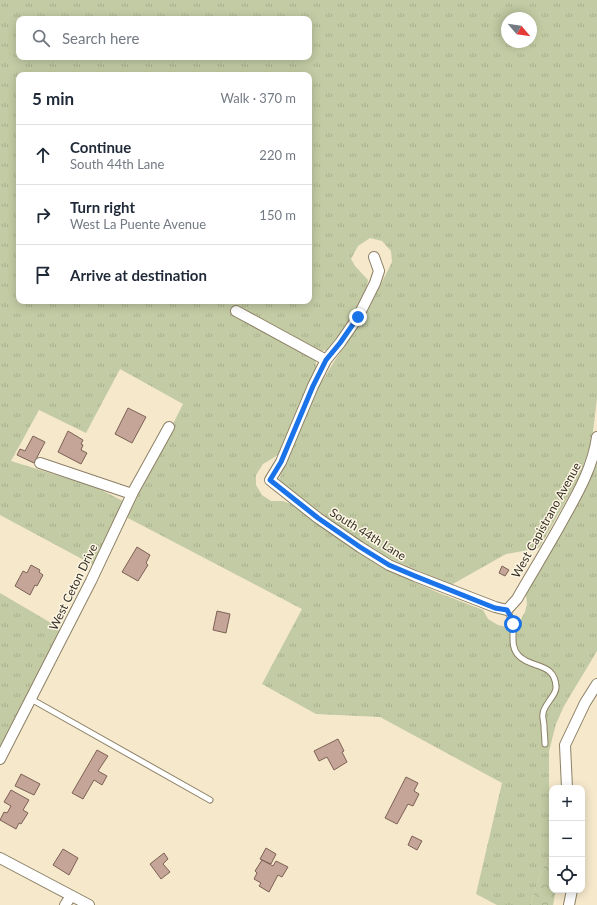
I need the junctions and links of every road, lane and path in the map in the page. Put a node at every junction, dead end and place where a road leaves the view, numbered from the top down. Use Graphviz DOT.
graph roads {
  1 [pos="374,257"];
  2 [pos="236,311"];
  3 [pos="326,360"];
  4 [pos="169,427"];
  5 [pos="597,437"];
  6 [pos="40,463"];
  7 [pos="132,494"];
  8 [pos="507,610"];
  9 [pos="597,684"];
  10 [pos="31,699"];
  11 [pos="545,744"];
  12 [pos="0,759"];
  13 [pos="567,785"];
  14 [pos="210,800"];
  15 [pos="0,858"];
  16 [pos="571,893"];
  17 [pos="71,896"];
  18 [pos="65,905"];
  19 [pos="89,905"];
  20 [pos="569,905"];
  1 -- 3 [label="street"];
  2 -- 3 [label="street"];
  3 -- 8 [label="street, South 44th Lane"];
  4 -- 7 [label="street, West Ceton Drive"];
  5 -- 8 [label="street, West Capistrano Avenue"];
  6 -- 7 [label="street"];
  7 -- 10 [label="street, West Ceton Drive"];
  8 -- 11 [label="lane"];
  9 -- 13 [label="street"];
  10 -- 12 [label="street, West Ceton Drive"];
  10 -- 14 [label="lane"];
  15 -- 17 [label="street"];
  16 -- 20 [label="street"];
  17 -- 18 [label="street"];
  17 -- 19 [label="street"];
}
